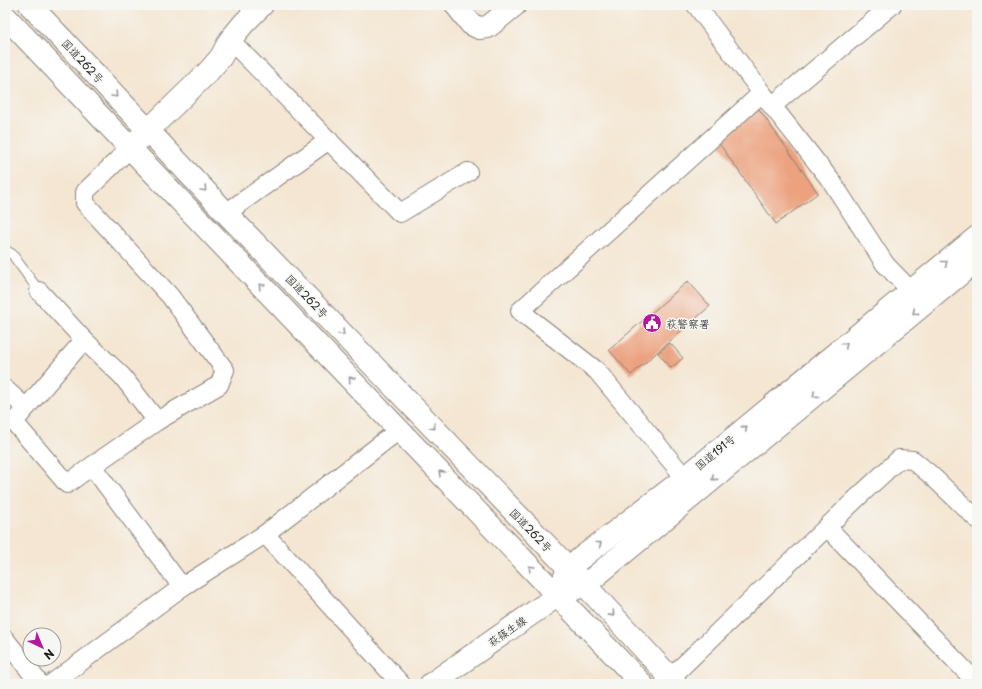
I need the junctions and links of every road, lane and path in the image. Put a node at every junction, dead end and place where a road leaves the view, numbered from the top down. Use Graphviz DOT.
graph roads {
  1 [pos="30,5"];
  2 [pos="262,5"];
  3 [pos="456,5"];
  4 [pos="516,5"];
  5 [pos="696,5"];
  6 [pos="892,5"];
  7 [pos="5,16"];
  8 [pos="230,40"];
  9 [pos="767,100"];
  10 [pos="148,130"];
  11 [pos="329,140"];
  12 [pos="130,148"];
  13 [pos="468,172"];
  14 [pos="226,213"];
  15 [pos="5,250"];
  16 [pos="974,251"];
  17 [pos="38,291"];
  18 [pos="911,291"];
  19 [pos="84,340"];
  20 [pos="5,389"];
  21 [pos="26,408"];
  22 [pos="157,421"];
  23 [pos="400,430"];
  24 [pos="92,466"];
  25 [pos="685,478"];
  26 [pos="977,519"];
  27 [pos="828,527"];
  28 [pos="265,534"];
  29 [pos="568,568"];
  30 [pos="585,585"];
  31 [pos="182,587"];
  32 [pos="557,596"];
  33 [pos="5,639"];
  34 [pos="670,682"];
  35 [pos="977,682"];
  36 [pos="40,684"];
  37 [pos="51,684"];
  38 [pos="401,684"];
  39 [pos="431,684"];
  40 [pos="642,684"];
  1 -- 10 [label="main road, 国道262号, one-way"];
  2 -- 8 [label="main road"];
  3 -- 4 [label="main road"];
  5 -- 9 [label="street"];
  6 -- 9 [label="street"];
  7 -- 12 [label="main road"];
  8 -- 10 [label="main road"];
  8 -- 11 [label="street"];
  9 -- 18 [label="street"];
  9 -- 25 [label="street"];
  10 -- 12 [label="main road"];
  10 -- 14 [label="main road, 国道262号, one-way"];
  11 -- 13 [label="street"];
  11 -- 14 [label="street"];
  12 -- 22 [label="street"];
  23 -- 12 [label="main road, one-way"];
  14 -- 29 [label="main road, 国道262号, one-way"];
  15 -- 17 [label="lane"];
  18 -- 16 [label="main road, 国道191号, one-way"];
  16 -- 30 [label="main road, 国道191号, one-way"];
  17 -- 19 [label="street"];
  25 -- 18 [label="main road, 国道191号, one-way"];
  19 -- 21 [label="street"];
  19 -- 22 [label="street"];
  20 -- 21 [label="street"];
  21 -- 24 [label="street"];
  22 -- 24 [label="street"];
  23 -- 28 [label="street"];
  32 -- 23 [label="main road, one-way"];
  24 -- 31 [label="street"];
  29 -- 25 [label="main road, 国道191号, one-way"];
  26 -- 27 [label="street"];
  27 -- 34 [label="street"];
  27 -- 35 [label="street"];
  28 -- 31 [label="street"];
  28 -- 38 [label="street"];
  29 -- 30 [label="main road, 国道262号"];
  29 -- 32 [label="main road"];
  30 -- 32 [label="main road, 萩篠生線"];
  30 -- 34 [label="main road, one-way"];
  31 -- 37 [label="street"];
  32 -- 39 [label="main road, 萩篠生線"];
  32 -- 40 [label="main road"];
  33 -- 36 [label="street"];
}
